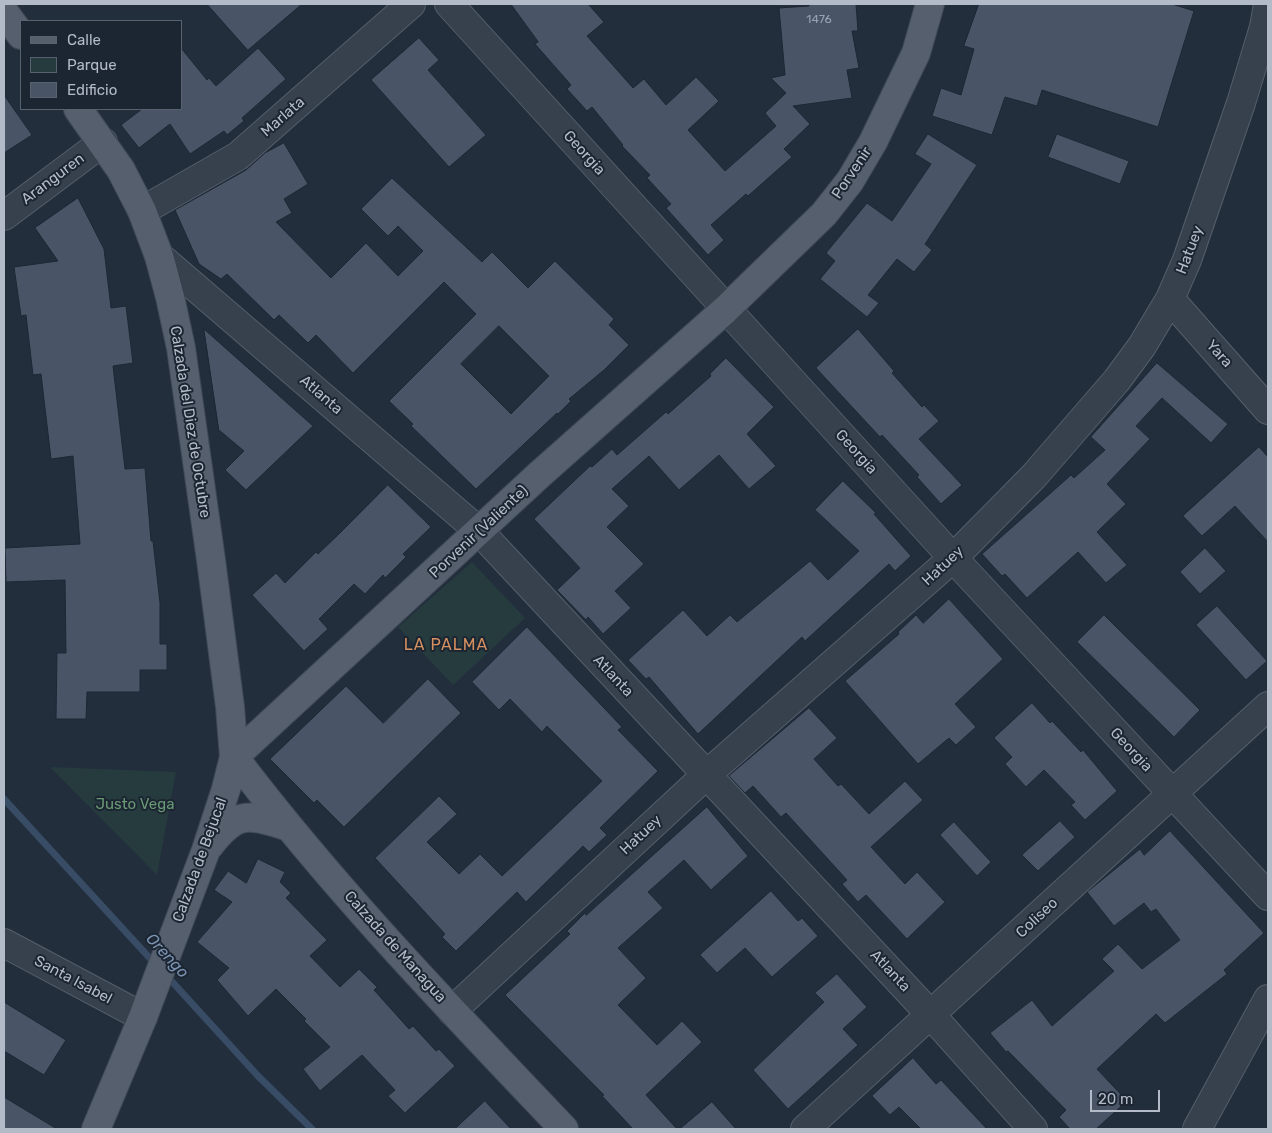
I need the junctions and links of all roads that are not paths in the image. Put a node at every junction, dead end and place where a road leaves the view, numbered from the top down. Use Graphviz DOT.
graph roads {
  1 [pos="411,4"];
  2 [pos="449,4"];
  3 [pos="930,4"];
  4 [pos="1268,5"];
  5 [pos="4,12"];
  6 [pos="20,34"];
  7 [pos="79,110"];
  8 [pos="103,142"];
  9 [pos="142,211"];
  10 [pos="4,216"];
  11 [pos="159,256"];
  12 [pos="1170,299"];
  13 [pos="725,310"];
  14 [pos="1268,410"];
  15 [pos="480,532"];
  16 [pos="953,558"];
  17 [pos="1268,706"];
  18 [pos="234,757"];
  19 [pos="705,776"];
  20 [pos="1172,794"];
  21 [pos="286,826"];
  22 [pos="206,850"];
  23 [pos="1268,896"];
  24 [pos="4,943"];
  25 [pos="1268,999"];
  26 [pos="146,1006"];
  27 [pos="452,1011"];
  28 [pos="931,1015"];
  29 [pos="96,1129"];
  30 [pos="564,1129"];
  31 [pos="805,1129"];
  32 [pos="1033,1129"];
  33 [pos="1197,1129"];
  1 -- 9 [label="street, Marlata"];
  2 -- 13 [label="street, Georgia"];
  3 -- 13 [label="main road, Porvenir"];
  4 -- 12 [label="street, Hatuey"];
  5 -- 6 [label="main road"];
  7 -- 8 [label="main road, Calzada del Diez de Octubre"];
  8 -- 9 [label="main road, Calzada del Diez de Octubre"];
  8 -- 10 [label="street, Aranguren"];
  9 -- 11 [label="main road, Calzada del Diez de Octubre"];
  11 -- 15 [label="street, Atlanta"];
  11 -- 18 [label="main road, Calzada del Diez de Octubre"];
  12 -- 14 [label="street, Yara"];
  12 -- 16 [label="street, Hatuey"];
  13 -- 15 [label="main road, Porvenir (Valiente)"];
  13 -- 16 [label="street, Georgia"];
  15 -- 18 [label="main road, Porvenir (Valiente)"];
  15 -- 19 [label="street, Atlanta"];
  16 -- 19 [label="street, Hatuey"];
  16 -- 20 [label="street, Georgia"];
  17 -- 20 [label="street, Coliseo"];
  18 -- 21 [label="main road, Calzada de Managua"];
  18 -- 22 [label="main road, Calzada de Bejucal"];
  19 -- 27 [label="street, Hatuey"];
  19 -- 28 [label="street, Atlanta"];
  20 -- 23 [label="street, Georgia"];
  20 -- 28 [label="street, Coliseo"];
  21 -- 22 [label="main road"];
  21 -- 27 [label="main road, Calzada de Managua"];
  22 -- 26 [label="main road, Calzada de Bejucal"];
  24 -- 26 [label="street, Santa Isabel"];
  25 -- 33 [label="street"];
  26 -- 29 [label="main road, Calzada de Bejucal"];
  27 -- 30 [label="main road, Calzada de Managua"];
  28 -- 31 [label="street, Coliseo"];
  28 -- 32 [label="street, Atlanta"];
}
